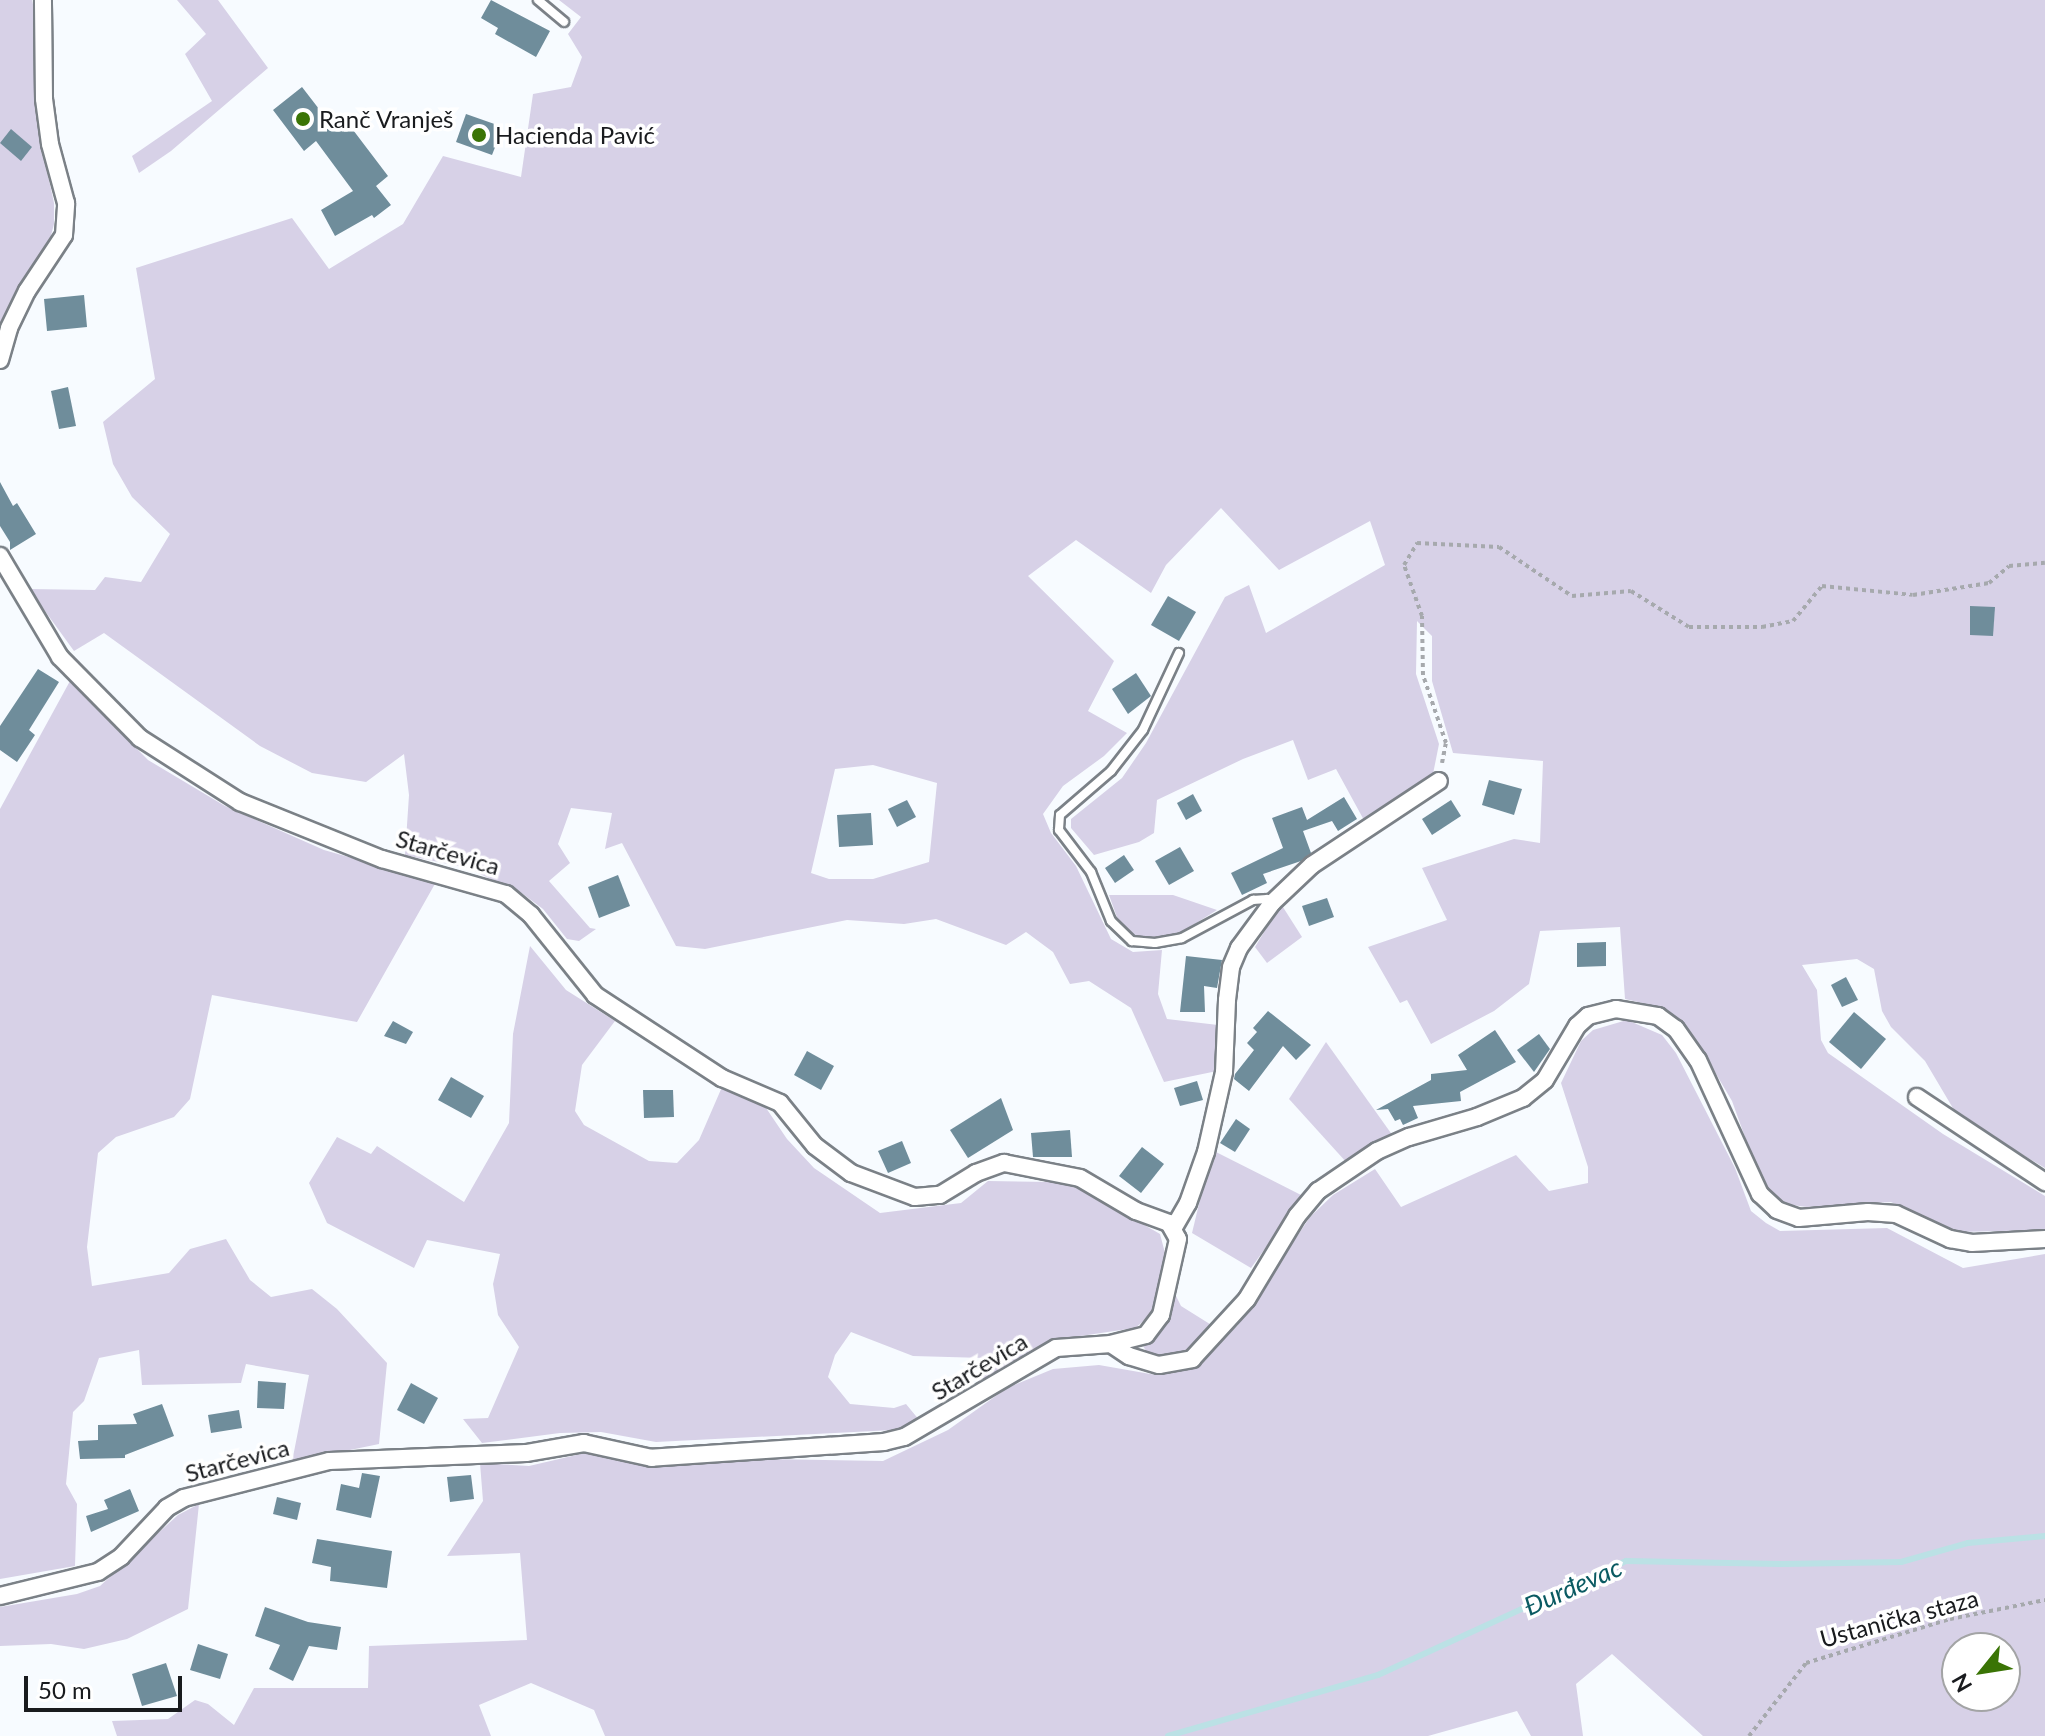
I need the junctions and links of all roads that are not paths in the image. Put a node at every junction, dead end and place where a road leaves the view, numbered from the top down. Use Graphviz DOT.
graph roads {
  1 [pos="43,0"];
  2 [pos="538,0"];
  3 [pos="564,22"];
  4 [pos="0,360"];
  5 [pos="0,556"];
  6 [pos="1179,653"];
  7 [pos="1439,781"];
  8 [pos="1272,903"];
  9 [pos="1917,1097"];
  10 [pos="2045,1182"];
  11 [pos="1173,1229"];
  12 [pos="2045,1239"];
  13 [pos="1111,1344"];
  14 [pos="0,1596"];
  1 -- 4 [label="street"];
  2 -- 3 [label="lane"];
  5 -- 11 [label="street, Starčevica"];
  6 -- 8 [label="lane"];
  7 -- 8 [label="street"];
  8 -- 11 [label="street"];
  9 -- 10 [label="street"];
  11 -- 13 [label="street, Starčevica"];
  12 -- 13 [label="street"];
  13 -- 14 [label="street, Starčevica"];
}
